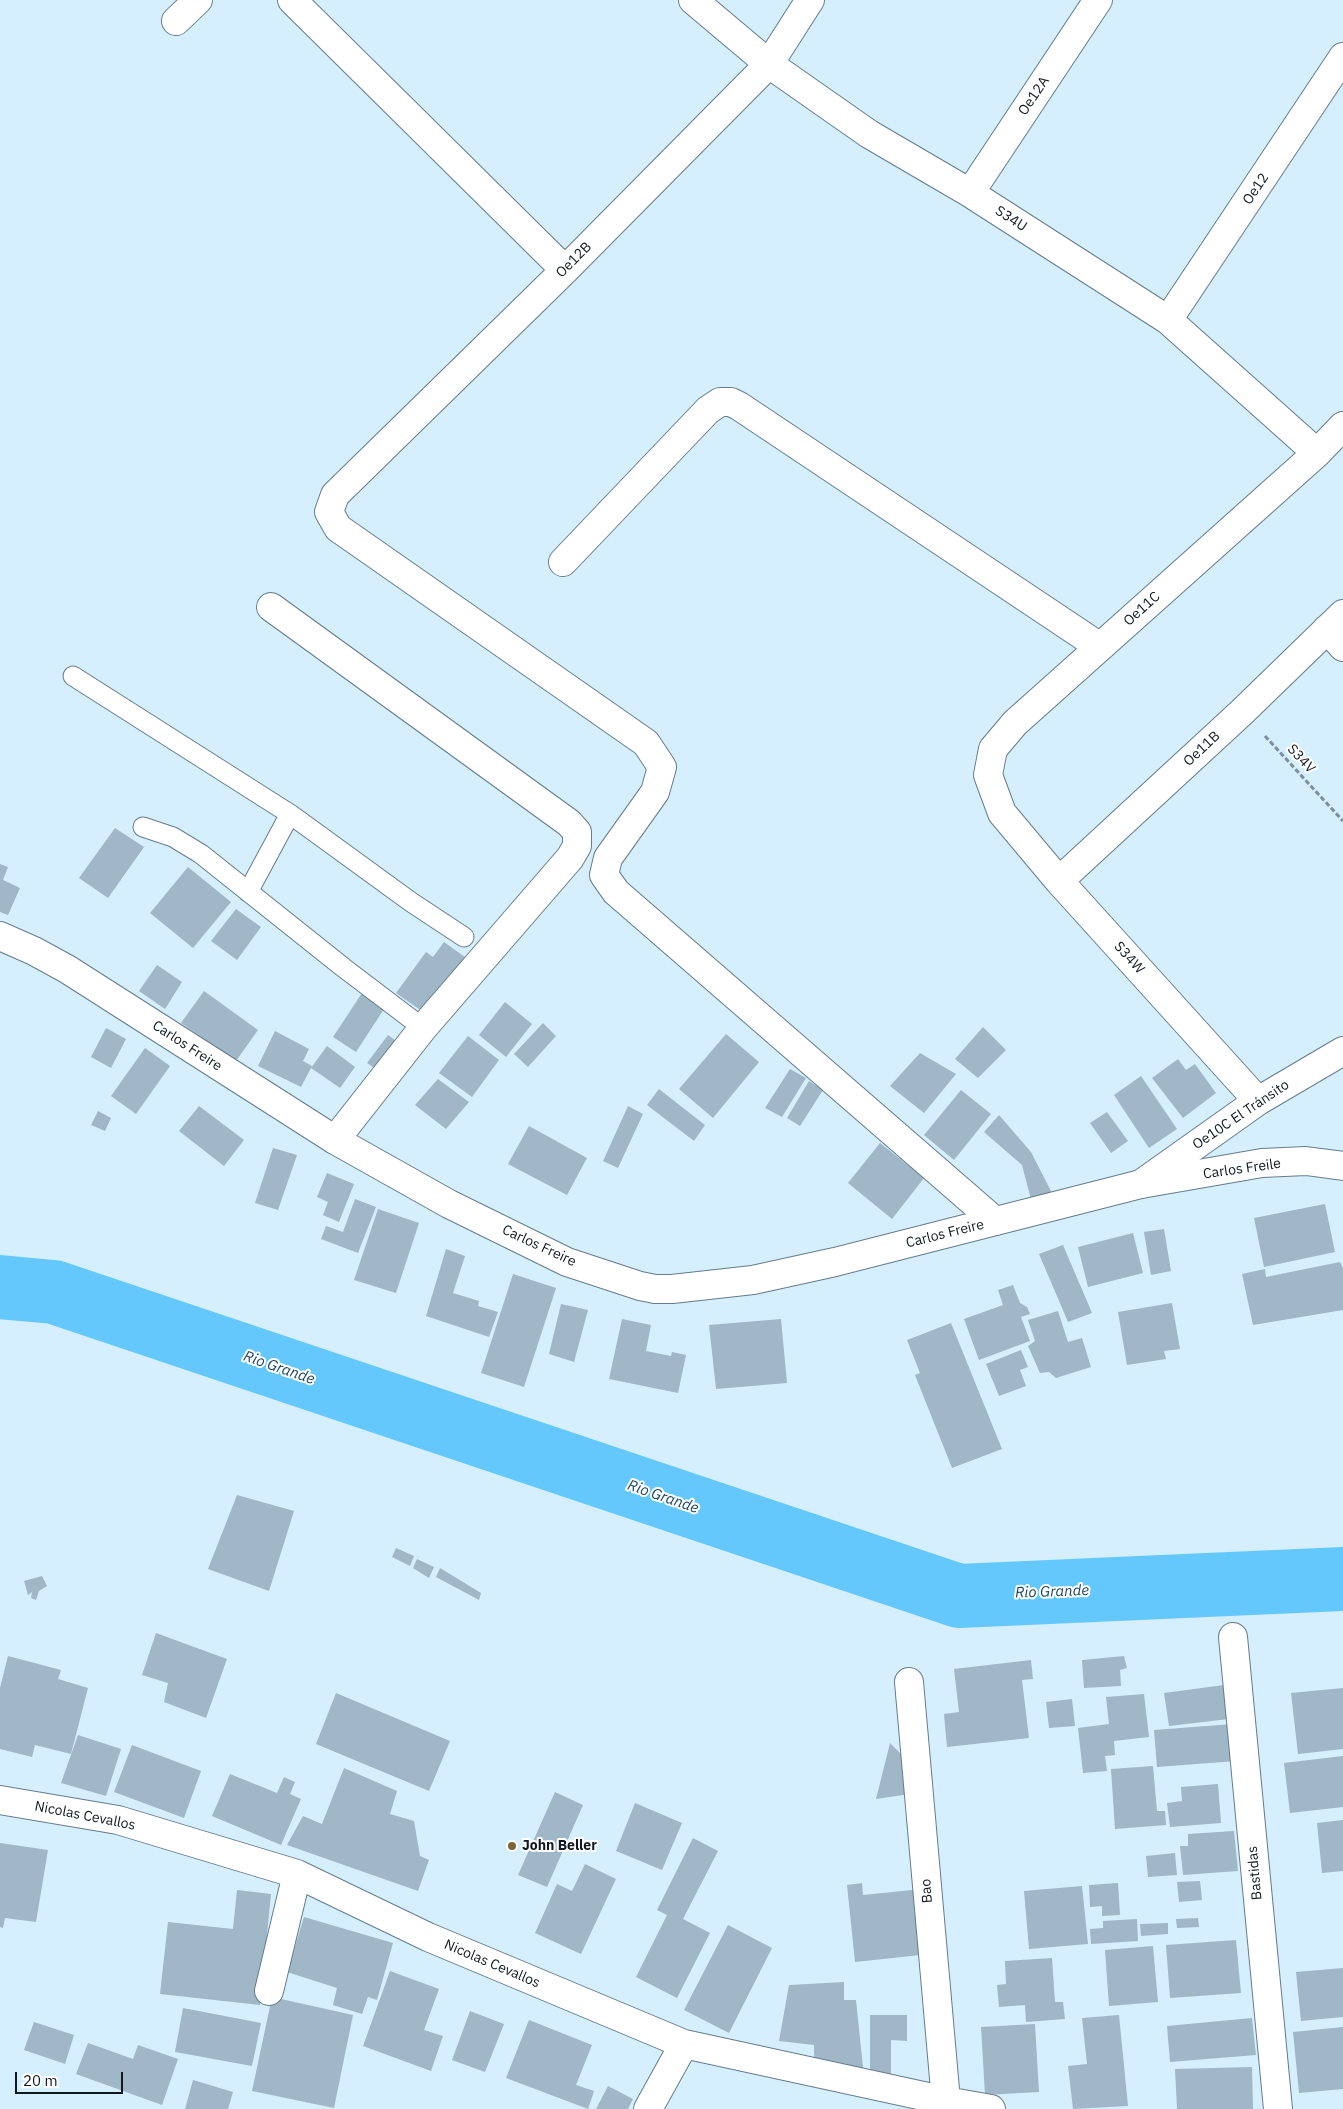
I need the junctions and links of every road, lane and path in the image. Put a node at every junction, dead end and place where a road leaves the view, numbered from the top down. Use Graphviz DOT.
graph roads {
  1 [pos="198,0"];
  2 [pos="292,0"];
  3 [pos="693,0"];
  4 [pos="810,0"];
  5 [pos="1098,0"];
  6 [pos="176,21"];
  7 [pos="1343,57"];
  8 [pos="769,64"];
  9 [pos="970,193"];
  10 [pos="565,270"];
  11 [pos="1168,320"];
  12 [pos="1343,426"];
  13 [pos="1317,453"];
  14 [pos="563,562"];
  15 [pos="271,607"];
  16 [pos="1338,630"];
  17 [pos="1100,647"];
  18 [pos="73,676"];
  19 [pos="1242,712"];
  20 [pos="1002,813"];
  21 [pos="290,814"];
  22 [pos="1343,821"];
  23 [pos="143,827"];
  24 [pos="1059,880"];
  25 [pos="248,892"];
  26 [pos="0,936"];
  27 [pos="464,937"];
  28 [pos="423,1028"];
  29 [pos="1343,1051"];
  30 [pos="1258,1101"];
  31 [pos="335,1140"];
  32 [pos="1343,1166"];
  33 [pos="1141,1184"];
  34 [pos="995,1221"];
  35 [pos="1232,1637"];
  36 [pos="909,1682"];
  37 [pos="0,1800"];
  38 [pos="297,1874"];
  39 [pos="269,1991"];
  40 [pos="684,2044"];
  41 [pos="946,2101"];
  42 [pos="648,2109"];
  43 [pos="991,2109"];
  44 [pos="1278,2109"];
  1 -- 6 [label="street"];
  2 -- 10 [label="street"];
  3 -- 8 [label="street, S34U"];
  4 -- 8 [label="street, Oe12B"];
  5 -- 9 [label="street, Oe12A"];
  7 -- 11 [label="street, Oe12"];
  8 -- 9 [label="street, S34U"];
  8 -- 10 [label="street, Oe12B"];
  9 -- 11 [label="street, S34U"];
  10 -- 34 [label="street, Oe12B"];
  11 -- 13 [label="street, S34U"];
  12 -- 13 [label="street, Oe11C"];
  13 -- 17 [label="street, Oe11C"];
  14 -- 17 [label="street"];
  15 -- 28 [label="street"];
  16 -- 19 [label="street, Oe11B"];
  17 -- 20 [label="street, Oe11C"];
  18 -- 21 [label="lane"];
  19 -- 22 [label="path, S34V"];
  19 -- 24 [label="street, Oe11B"];
  20 -- 24 [label="street, S34W"];
  21 -- 25 [label="lane"];
  21 -- 27 [label="lane"];
  23 -- 25 [label="lane"];
  24 -- 30 [label="street, S34W"];
  25 -- 28 [label="lane"];
  26 -- 31 [label="street, Carlos Freire"];
  28 -- 31 [label="street"];
  29 -- 30 [label="street, Oe10C El Tránsito"];
  30 -- 33 [label="street, Oe10C El Tránsito"];
  31 -- 34 [label="street, Carlos Freire"];
  32 -- 33 [label="street, Carlos Freile"];
  33 -- 34 [label="street, Carlos Freire"];
  35 -- 44 [label="street, Bastidas"];
  36 -- 41 [label="street, Bao"];
  37 -- 38 [label="street, Nicolas Cevallos"];
  38 -- 39 [label="street"];
  38 -- 40 [label="street, Nicolas Cevallos"];
  40 -- 41 [label="street, Nicolas Cevallos"];
  40 -- 42 [label="street"];
  41 -- 43 [label="street, Nicolas Cevallos"];
}
